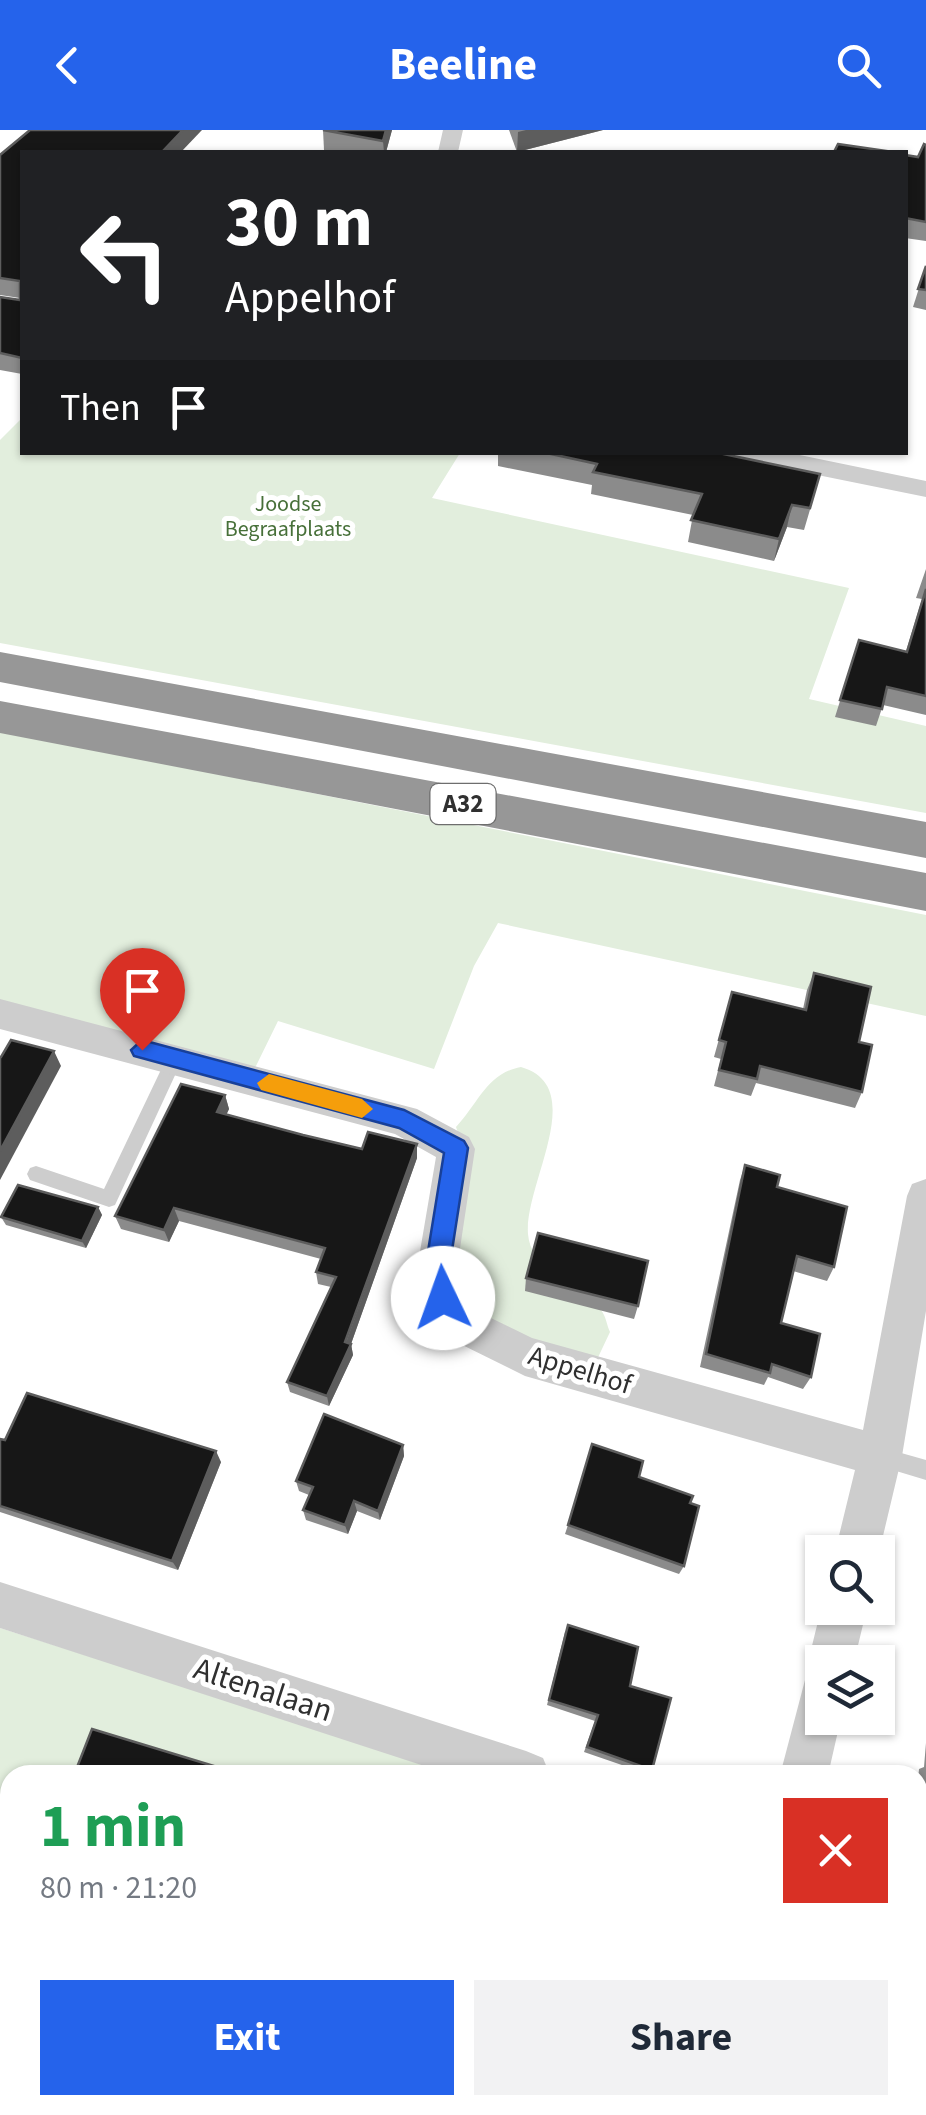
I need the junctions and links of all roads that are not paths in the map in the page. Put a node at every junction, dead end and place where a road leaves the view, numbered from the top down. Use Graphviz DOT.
graph roads {
  1 [pos="757,455"];
  2 [pos="926,490"];
  3 [pos="0,667"];
  4 [pos="0,716"];
  5 [pos="926,840"];
  6 [pos="926,892"];
  7 [pos="0,1014"];
  8 [pos="175,1058"];
  9 [pos="36,1174"];
  10 [pos="926,1196"];
  11 [pos="880,1456"];
  12 [pos="926,1470"];
  13 [pos="861,1535"];
  14 [pos="0,1605"];
  15 [pos="813,1735"];
  16 [pos="495,1765"];
  17 [pos="806,1765"];
  1 -- 2 [label="street"];
  3 -- 5 [label="highway, A32"];
  4 -- 6 [label="highway, A32"];
  7 -- 8 [label="street, Appelhof"];
  8 -- 9 [label="lane"];
  8 -- 11 [label="street, Appelhof"];
  10 -- 11 [label="street"];
  11 -- 12 [label="lane"];
  11 -- 13 [label="street"];
  14 -- 16 [label="street, Altenalaan"];
  15 -- 17 [label="street"];
}
